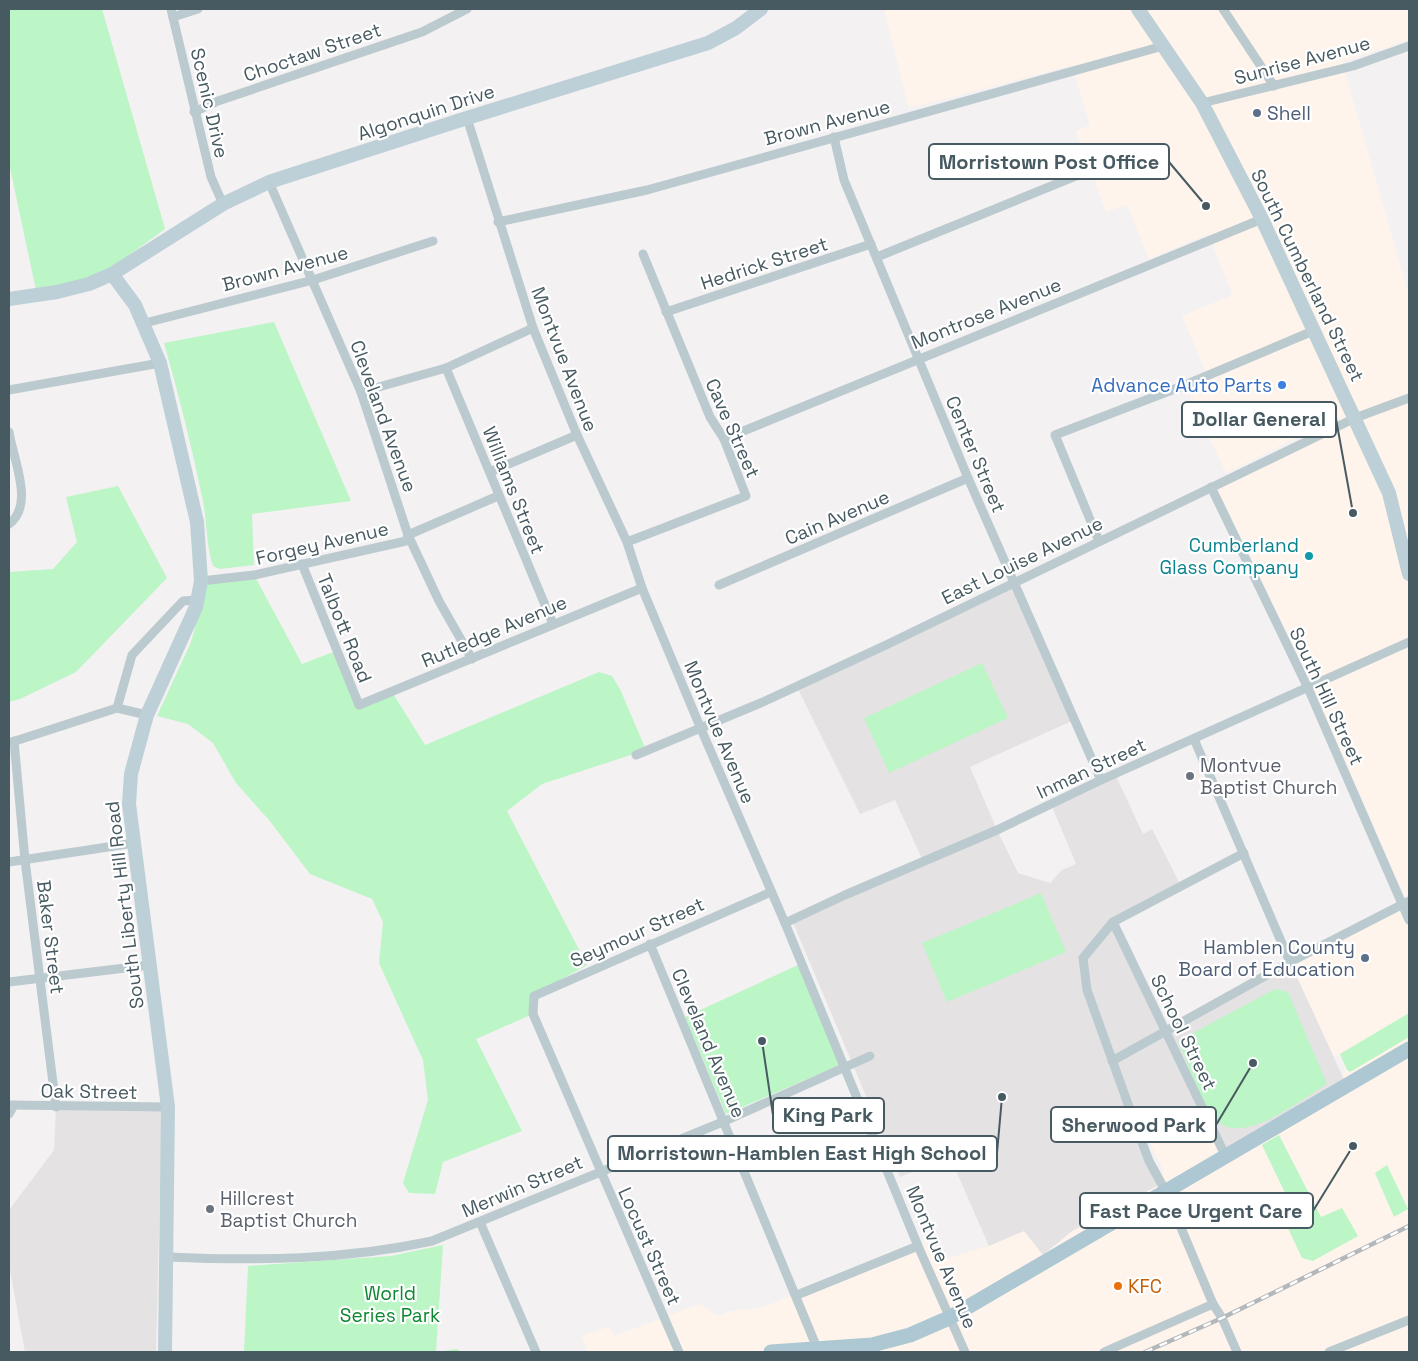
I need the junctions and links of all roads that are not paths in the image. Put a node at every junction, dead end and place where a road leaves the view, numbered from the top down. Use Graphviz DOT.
graph roads {
  1 [pos="198,9"];
  2 [pos="467,9"];
  3 [pos="762,9"];
  4 [pos="1138,9"];
  5 [pos="1223,9"];
  6 [pos="172,13"];
  7 [pos="1163,46"];
  8 [pos="1409,46"];
  9 [pos="1274,86"];
  10 [pos="1202,104"];
  11 [pos="194,112"];
  12 [pos="467,118"];
  13 [pos="834,137"];
  14 [pos="1088,171"];
  15 [pos="269,182"];
  16 [pos="223,204"];
  17 [pos="1262,219"];
  18 [pos="498,222"];
  19 [pos="433,241"];
  20 [pos="871,244"];
  21 [pos="643,254"];
  22 [pos="877,257"];
  23 [pos="112,274"];
  24 [pos="313,280"];
  25 [pos="9,299"];
  26 [pos="666,312"];
  27 [pos="145,323"];
  28 [pos="533,328"];
  29 [pos="1313,331"];
  30 [pos="918,358"];
  31 [pos="160,363"];
  32 [pos="446,368"];
  33 [pos="9,390"];
  34 [pos="361,392"];
  35 [pos="1409,398"];
  36 [pos="1356,418"];
  37 [pos="9,432"];
  38 [pos="577,435"];
  39 [pos="724,439"];
  40 [pos="490,472"];
  41 [pos="968,478"];
  42 [pos="1211,487"];
  43 [pos="498,496"];
  44 [pos="9,524"];
  45 [pos="408,535"];
  46 [pos="1099,540"];
  47 [pos="627,542"];
  48 [pos="302,564"];
  49 [pos="1409,574"];
  50 [pos="201,581"];
  51 [pos="1014,582"];
  52 [pos="719,585"];
  53 [pos="642,588"];
  54 [pos="197,600"];
  55 [pos="553,624"];
  56 [pos="1409,642"];
  57 [pos="472,659"];
  58 [pos="1308,688"];
  59 [pos="359,705"];
  60 [pos="117,708"];
  61 [pos="147,716"];
  62 [pos="701,729"];
  63 [pos="1194,739"];
  64 [pos="12,742"];
  65 [pos="636,755"];
  66 [pos="1101,780"];
  67 [pos="134,844"];
  68 [pos="1244,853"];
  69 [pos="25,860"];
  70 [pos="9,862"];
  71 [pos="771,892"];
  72 [pos="1406,903"];
  73 [pos="1409,920"];
  74 [pos="1113,922"];
  75 [pos="785,923"];
  76 [pos="650,944"];
  77 [pos="1290,962"];
  78 [pos="150,965"];
  79 [pos="39,978"];
  80 [pos="9,982"];
  81 [pos="533,1014"];
  82 [pos="1167,1032"];
  83 [pos="1409,1049"];
  84 [pos="870,1056"];
  85 [pos="1112,1061"];
  86 [pos="846,1068"];
  87 [pos="11,1105"];
  88 [pos="56,1107"];
  89 [pos="168,1108"];
  90 [pos="9,1114"];
  91 [pos="725,1121"];
  92 [pos="1226,1157"];
  93 [pos="600,1171"];
  94 [pos="1166,1192"];
  95 [pos="480,1222"];
  96 [pos="918,1246"];
  97 [pos="168,1257"];
  98 [pos="797,1295"];
  99 [pos="1213,1304"];
  100 [pos="950,1318"];
  101 [pos="1409,1320"];
  102 [pos="817,1348"];
  103 [pos="165,1352"];
  104 [pos="536,1352"];
  105 [pos="679,1352"];
  106 [pos="771,1352"];
  107 [pos="965,1352"];
  108 [pos="1104,1352"];
  109 [pos="1238,1352"];
  110 [pos="1329,1352"];
  1 -- 6 [label="street"];
  2 -- 11 [label="street, Choctaw Street"];
  3 -- 12 [label="street, Algonquin Drive"];
  4 -- 7 [label="street, South Cumberland Street"];
  5 -- 9 [label="street"];
  6 -- 11 [label="street, Scenic Drive"];
  7 -- 10 [label="street, South Cumberland Street"];
  7 -- 13 [label="street, Brown Avenue"];
  8 -- 9 [label="street, Sunrise Avenue"];
  9 -- 10 [label="street, Sunrise Avenue"];
  10 -- 17 [label="street, South Cumberland Street"];
  11 -- 16 [label="street, Scenic Drive"];
  12 -- 15 [label="street, Algonquin Drive"];
  12 -- 18 [label="street, Montvue Avenue"];
  13 -- 18 [label="street, Brown Avenue"];
  13 -- 20 [label="street, Center Street"];
  14 -- 22 [label="street"];
  15 -- 16 [label="street, Algonquin Drive"];
  15 -- 24 [label="street, Cleveland Avenue"];
  16 -- 23 [label="street, Algonquin Drive"];
  17 -- 29 [label="street, South Cumberland Street"];
  17 -- 30 [label="street, Montrose Avenue"];
  18 -- 28 [label="street, Montvue Avenue"];
  19 -- 24 [label="street, Brown Avenue"];
  20 -- 22 [label="street, Center Street"];
  20 -- 26 [label="street, Hedrick Street"];
  21 -- 26 [label="street, Cave Street"];
  22 -- 30 [label="street, Center Street"];
  23 -- 25 [label="street, Algonquin Drive"];
  23 -- 27 [label="street, South Liberty Hill Road"];
  24 -- 27 [label="street, Brown Avenue"];
  24 -- 34 [label="street, Cleveland Avenue"];
  26 -- 39 [label="street, Cave Street"];
  27 -- 31 [label="street, South Liberty Hill Road"];
  28 -- 32 [label="street"];
  28 -- 38 [label="street, Montvue Avenue"];
  29 -- 36 [label="street, South Cumberland Street"];
  29 -- 46 [label="street"];
  30 -- 39 [label="street, Montrose Avenue"];
  30 -- 41 [label="street, Center Street"];
  31 -- 33 [label="street"];
  31 -- 50 [label="street, South Liberty Hill Road"];
  32 -- 34 [label="street"];
  32 -- 40 [label="street, Williams Street"];
  34 -- 45 [label="street, Cleveland Avenue"];
  35 -- 36 [label="street, East Louise Avenue"];
  36 -- 42 [label="street, East Louise Avenue"];
  36 -- 49 [label="street, South Cumberland Street"];
  37 -- 44 [label="street"];
  38 -- 40 [label="street"];
  38 -- 47 [label="street, Montvue Avenue"];
  39 -- 47 [label="street, Cave Street"];
  40 -- 43 [label="street, Williams Street"];
  41 -- 51 [label="street, Center Street"];
  41 -- 52 [label="street, Cain Avenue"];
  42 -- 46 [label="street, East Louise Avenue"];
  42 -- 58 [label="street, South Hill Street"];
  43 -- 45 [label="street, Forgey Avenue"];
  43 -- 55 [label="street, Williams Street"];
  45 -- 48 [label="street, Forgey Avenue"];
  45 -- 57 [label="street, Cleveland Avenue"];
  46 -- 51 [label="street, East Louise Avenue"];
  47 -- 53 [label="street, Montvue Avenue"];
  48 -- 50 [label="street, Forgey Avenue"];
  48 -- 59 [label="street, Talbott Road"];
  50 -- 54 [label="street, South Liberty Hill Road"];
  51 -- 62 [label="street, East Louise Avenue"];
  51 -- 66 [label="street, Center Street"];
  53 -- 55 [label="street, Rutledge Avenue"];
  53 -- 62 [label="street, Montvue Avenue"];
  54 -- 60 [label="street"];
  54 -- 61 [label="street, South Liberty Hill Road"];
  55 -- 57 [label="street, Rutledge Avenue"];
  56 -- 58 [label="street, Inman Street"];
  57 -- 59 [label="street, Rutledge Avenue"];
  58 -- 63 [label="street, Inman Street"];
  58 -- 72 [label="street, South Hill Street"];
  60 -- 61 [label="street"];
  60 -- 64 [label="street"];
  61 -- 67 [label="street, South Liberty Hill Road"];
  62 -- 65 [label="street, East Louise Avenue"];
  62 -- 71 [label="street, Montvue Avenue"];
  63 -- 66 [label="street, Inman Street"];
  63 -- 68 [label="street"];
  64 -- 69 [label="street, Baker Street"];
  66 -- 75 [label="street, Inman Street"];
  67 -- 69 [label="street"];
  67 -- 78 [label="street, South Liberty Hill Road"];
  68 -- 74 [label="street"];
  68 -- 77 [label="street"];
  69 -- 70 [label="street"];
  69 -- 79 [label="street, Baker Street"];
  71 -- 75 [label="street, Montvue Avenue"];
  71 -- 76 [label="street, Seymour Street"];
  72 -- 73 [label="street, South Hill Street"];
  72 -- 77 [label="street"];
  74 -- 82 [label="street, School Street"];
  74 -- 85 [label="street"];
  75 -- 86 [label="street, Montvue Avenue"];
  76 -- 81 [label="street, Seymour Street"];
  76 -- 91 [label="street, Cleveland Avenue"];
  77 -- 82 [label="street"];
  78 -- 79 [label="street"];
  78 -- 89 [label="street, South Liberty Hill Road"];
  79 -- 80 [label="street"];
  79 -- 88 [label="street, Baker Street"];
  81 -- 93 [label="street, Locust Street"];
  82 -- 85 [label="street"];
  82 -- 92 [label="street, School Street"];
  83 -- 92 [label="main road"];
  84 -- 86 [label="street, Merwin Street"];
  85 -- 94 [label="street"];
  86 -- 91 [label="street, Merwin Street"];
  86 -- 96 [label="street, Montvue Avenue"];
  87 -- 88 [label="street, Oak Street"];
  87 -- 90 [label="street"];
  88 -- 89 [label="street, Oak Street"];
  89 -- 97 [label="street, South Liberty Hill Road"];
  91 -- 93 [label="street, Merwin Street"];
  91 -- 98 [label="street, Cleveland Avenue"];
  92 -- 94 [label="main road"];
  93 -- 95 [label="street, Merwin Street"];
  93 -- 105 [label="street, Locust Street"];
  94 -- 99 [label="street"];
  94 -- 100 [label="main road"];
  95 -- 97 [label="street, Merwin Street"];
  95 -- 104 [label="street"];
  96 -- 98 [label="street"];
  96 -- 100 [label="street, Montvue Avenue"];
  97 -- 103 [label="street, South Liberty Hill Road"];
  98 -- 102 [label="street, Cleveland Avenue"];
  99 -- 108 [label="street"];
  99 -- 109 [label="street"];
  100 -- 102 [label="main road"];
  100 -- 107 [label="street, Montvue Avenue"];
  101 -- 110 [label="street"];
  102 -- 106 [label="main road"];
}
